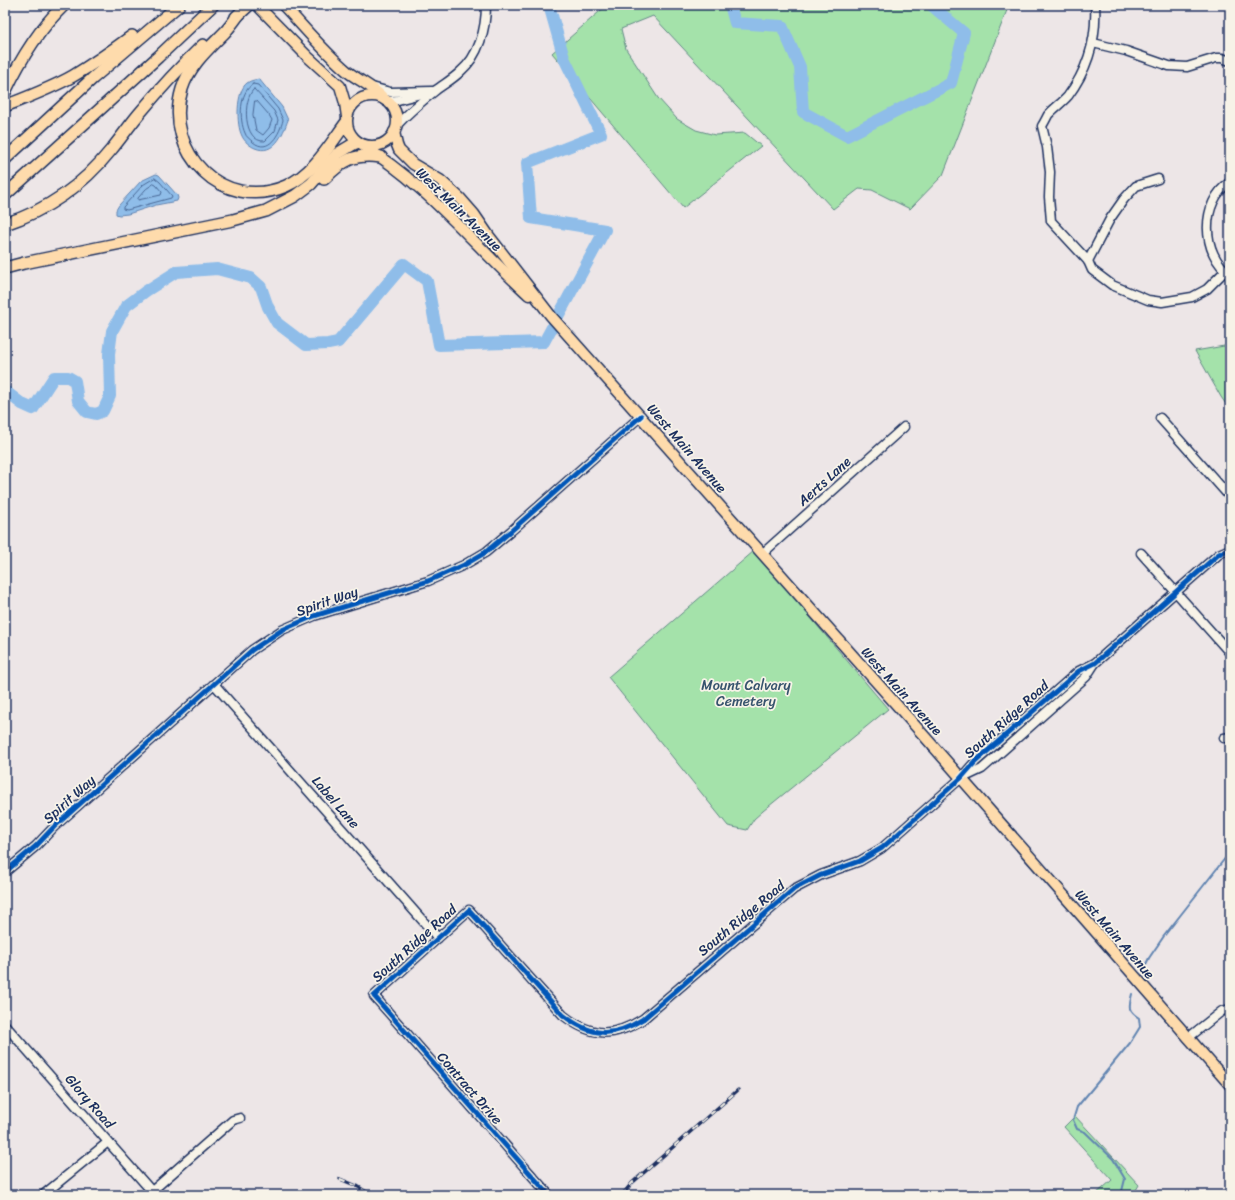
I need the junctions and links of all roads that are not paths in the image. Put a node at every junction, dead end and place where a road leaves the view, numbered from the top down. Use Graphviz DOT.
graph roads {
  1 [pos="64,5"];
  2 [pos="169,5"];
  3 [pos="180,5"];
  4 [pos="213,5"];
  5 [pos="257,5"];
  6 [pos="283,5"];
  7 [pos="486,5"];
  8 [pos="1095,5"];
  9 [pos="245,9"];
  10 [pos="1093,42"];
  11 [pos="1230,61"];
  12 [pos="371,87"];
  13 [pos="434,90"];
  14 [pos="5,92"];
  15 [pos="386,100"];
  16 [pos="5,106"];
  17 [pos="346,120"];
  18 [pos="396,129"];
  19 [pos="359,143"];
  20 [pos="381,157"];
  21 [pos="5,159"];
  22 [pos="1158,179"];
  23 [pos="1230,182"];
  24 [pos="5,195"];
  25 [pos="295,196"];
  26 [pos="10,222"];
  27 [pos="1088,261"];
  28 [pos="5,268"];
  29 [pos="1228,272"];
  30 [pos="551,316"];
  31 [pos="641,416"];
  32 [pos="1160,418"];
  33 [pos="904,427"];
  34 [pos="1230,497"];
  35 [pos="1230,549"];
  36 [pos="1141,553"];
  37 [pos="762,554"];
  38 [pos="1176,592"];
  39 [pos="1230,653"];
  40 [pos="214,684"];
  41 [pos="960,779"];
  42 [pos="5,872"];
  43 [pos="438,938"];
  44 [pos="374,996"];
  45 [pos="1230,1009"];
  46 [pos="5,1025"];
  47 [pos="1188,1038"];
  48 [pos="1230,1085"];
  49 [pos="240,1118"];
  50 [pos="108,1142"];
  51 [pos="153,1193"];
  52 [pos="43,1195"];
  53 [pos="549,1195"];
  1 -- 14 [label="highway"];
  2 -- 16 [label="highway"];
  3 -- 21 [label="highway"];
  4 -- 24 [label="highway"];
  5 -- 17 [label="main road"];
  6 -- 12 [label="main road"];
  7 -- 13 [label="street"];
  8 -- 10 [label="street"];
  9 -- 17 [label="highway"];
  9 -- 26 [label="highway"];
  10 -- 11 [label="street"];
  10 -- 27 [label="street"];
  12 -- 13 [label="street"];
  12 -- 15 [label="main road"];
  13 -- 15 [label="street"];
  13 -- 18 [label="street"];
  15 -- 17 [label="main road"];
  15 -- 18 [label="main road"];
  17 -- 19 [label="main road"];
  18 -- 19 [label="main road"];
  18 -- 30 [label="main road, West Main Avenue"];
  19 -- 20 [label="main road, West Main Avenue"];
  19 -- 25 [label="highway"];
  20 -- 25 [label="highway"];
  20 -- 30 [label="main road, West Main Avenue"];
  22 -- 27 [label="street"];
  23 -- 29 [label="street"];
  25 -- 28 [label="highway"];
  27 -- 29 [label="street"];
  30 -- 31 [label="main road, West Main Avenue"];
  31 -- 37 [label="main road, West Main Avenue"];
  31 -- 40 [label="street, Spirit Way"];
  32 -- 34 [label="street"];
  33 -- 37 [label="street, Aerts Lane"];
  35 -- 38 [label="street, South Ridge Road"];
  36 -- 38 [label="street"];
  37 -- 41 [label="main road, West Main Avenue"];
  38 -- 39 [label="street"];
  38 -- 41 [label="street, South Ridge Road"];
  40 -- 42 [label="street, Spirit Way"];
  40 -- 43 [label="street, Label Lane"];
  41 -- 43 [label="street, South Ridge Road"];
  41 -- 47 [label="main road, West Main Avenue"];
  43 -- 44 [label="street, South Ridge Road"];
  44 -- 53 [label="street, Contract Drive"];
  45 -- 47 [label="street"];
  46 -- 50 [label="street, Glory Road"];
  47 -- 48 [label="main road, West Main Avenue"];
  49 -- 51 [label="street"];
  50 -- 51 [label="street, Glory Road"];
  50 -- 52 [label="street"];
}
